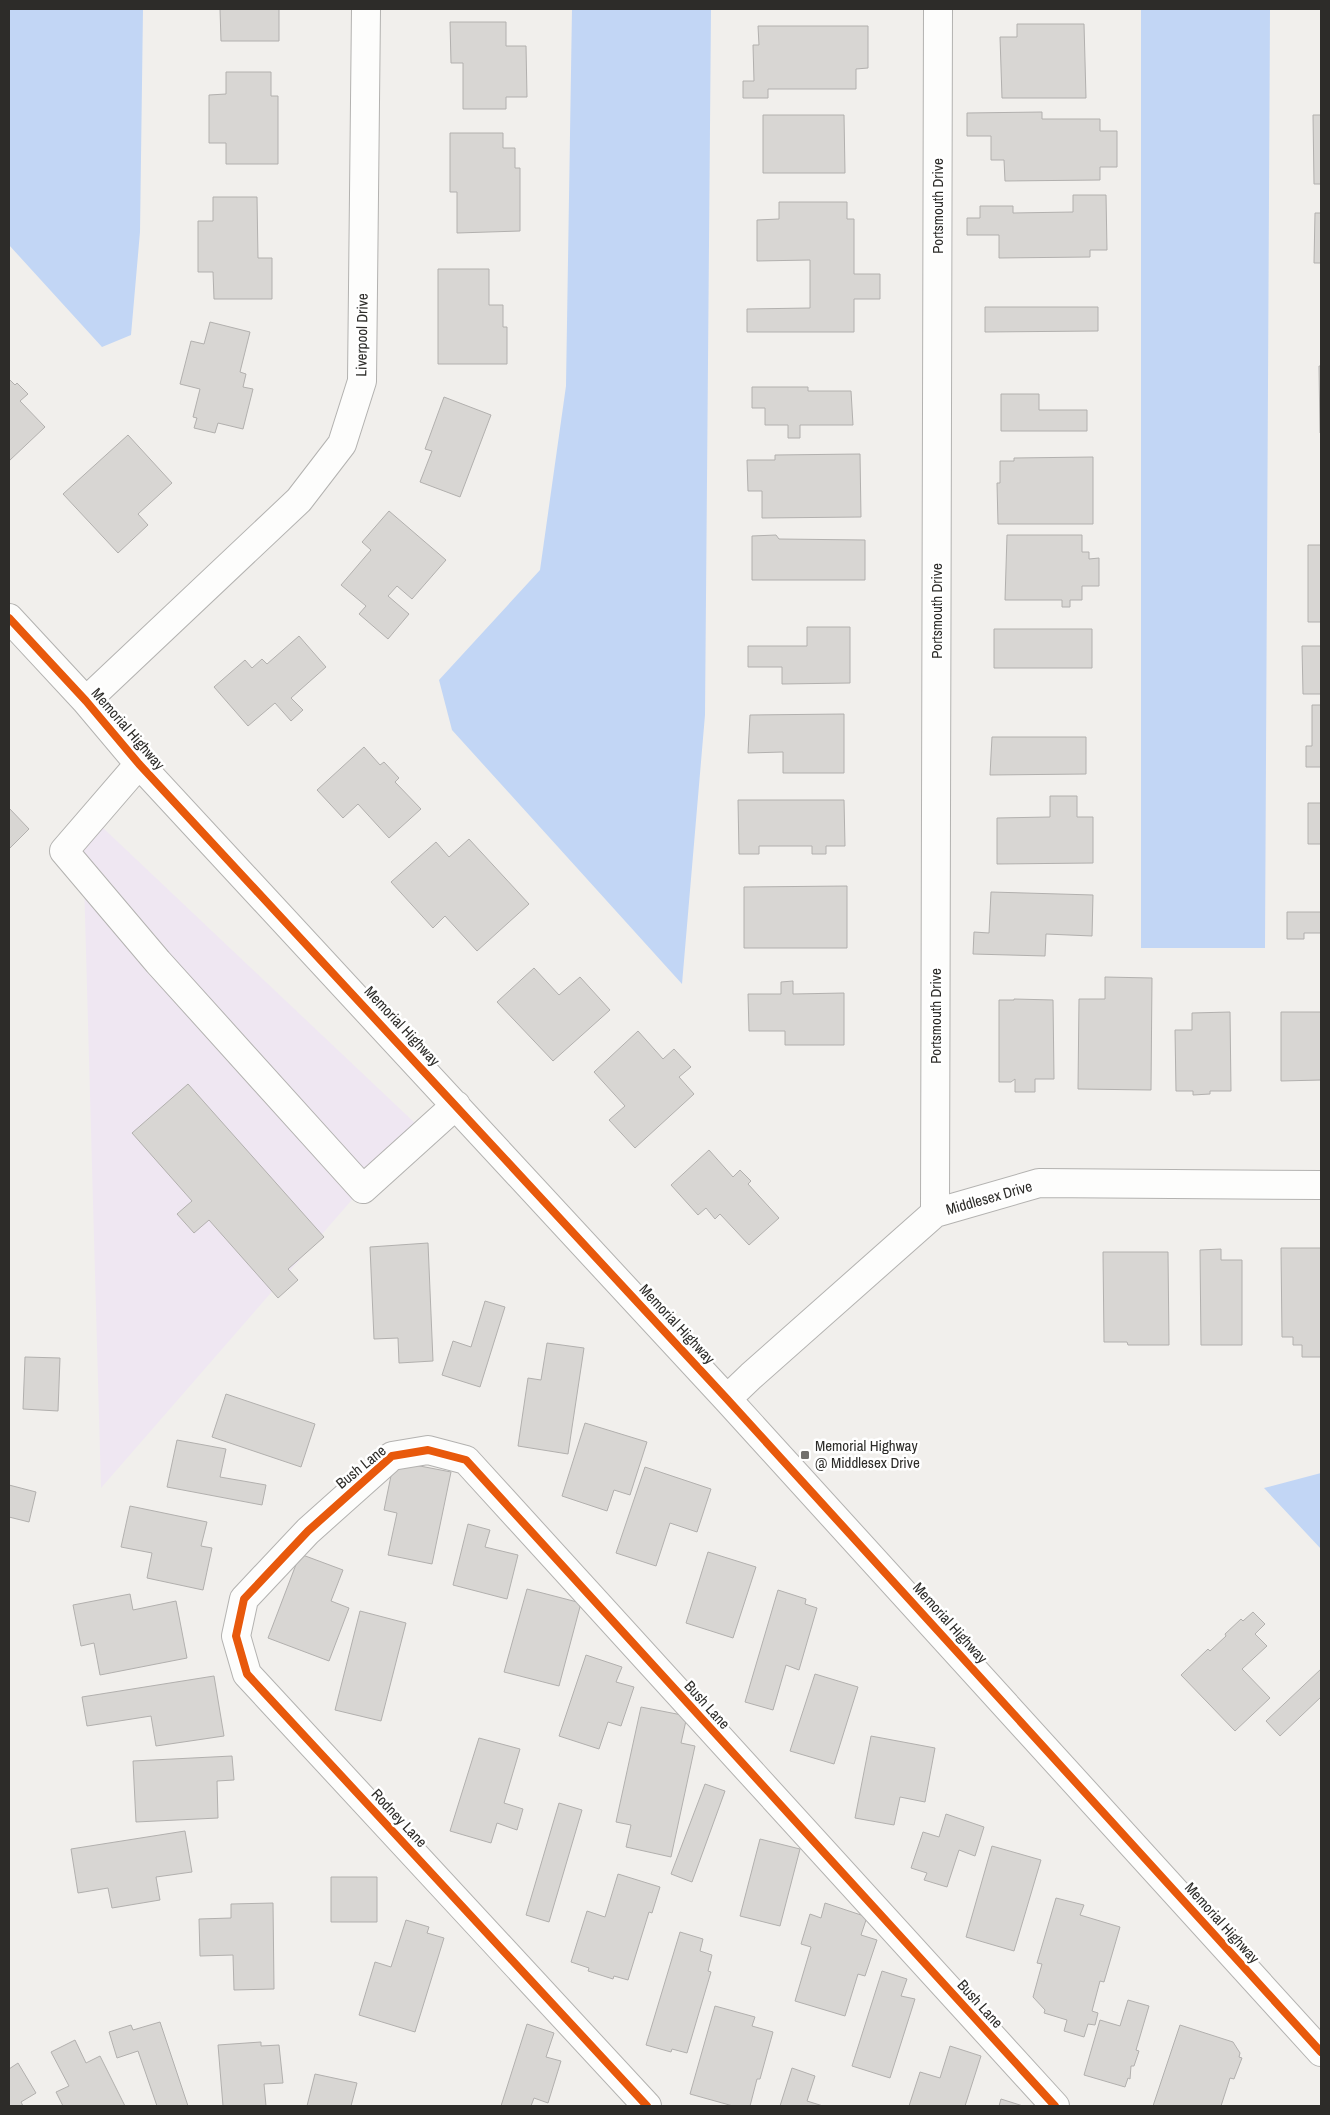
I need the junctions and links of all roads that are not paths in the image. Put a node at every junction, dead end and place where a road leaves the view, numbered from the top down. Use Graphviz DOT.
graph roads {
  1 [pos="366,9"];
  2 [pos="938,9"];
  3 [pos="9,618"];
  4 [pos="86,701"];
  5 [pos="139,764"];
  6 [pos="456,1105"];
  7 [pos="1321,1185"];
  8 [pos="935,1213"];
  9 [pos="727,1400"];
  10 [pos="308,1531"];
  11 [pos="1321,2052"];
  12 [pos="646,2106"];
  13 [pos="1055,2106"];
  1 -- 4 [label="street, Liverpool Drive"];
  2 -- 8 [label="street, Portsmouth Drive"];
  3 -- 4 [label="street, Memorial Highway"];
  4 -- 5 [label="street, Memorial Highway"];
  5 -- 6 [label="street, Memorial Highway"];
  5 -- 6 [label="street"];
  6 -- 9 [label="street, Memorial Highway"];
  7 -- 8 [label="street, Middlesex Drive"];
  8 -- 9 [label="street, Middlesex Drive"];
  9 -- 11 [label="street, Memorial Highway"];
  10 -- 12 [label="street, Rodney Lane"];
  10 -- 13 [label="street, Bush Lane"];
}
